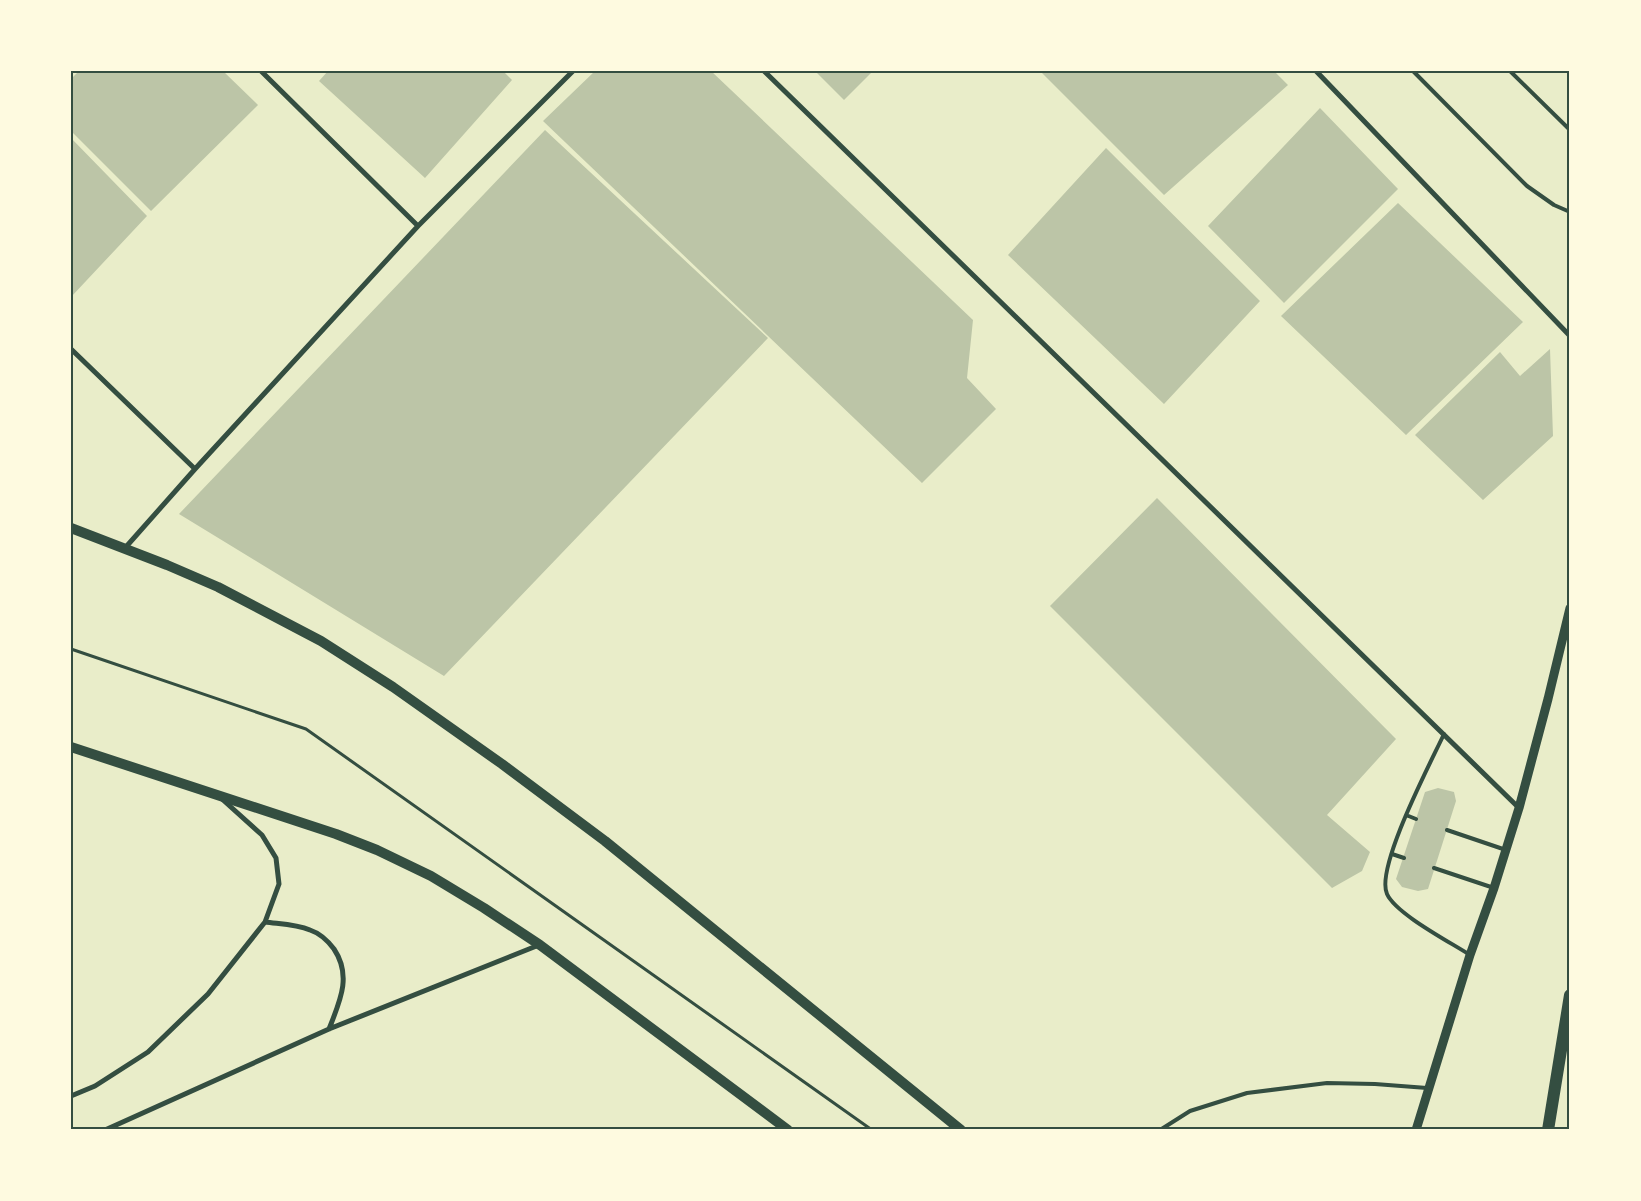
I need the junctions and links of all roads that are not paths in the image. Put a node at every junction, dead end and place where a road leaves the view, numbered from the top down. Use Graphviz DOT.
graph roads {
  1 [pos="262,71"];
  2 [pos="572,71"];
  3 [pos="764,71"];
  4 [pos="1316,71"];
  5 [pos="1413,71"];
  6 [pos="1510,71"];
  7 [pos="1570,130"];
  8 [pos="1570,212"];
  9 [pos="418,226"];
  10 [pos="1570,336"];
  11 [pos="71,349"];
  12 [pos="195,469"];
  13 [pos="71,528"];
  14 [pos="125,548"];
  15 [pos="1570,608"];
  16 [pos="1444,734"];
  17 [pos="71,747"];
  18 [pos="216,794"];
  19 [pos="1519,808"];
  20 [pos="1406,815"];
  21 [pos="1416,819"];
  22 [pos="1447,830"];
  23 [pos="1506,850"];
  24 [pos="1392,854"];
  25 [pos="1404,858"];
  26 [pos="1434,868"];
  27 [pos="1494,888"];
  28 [pos="265,922"];
  29 [pos="540,945"];
  30 [pos="1470,955"];
  31 [pos="1570,995"];
  32 [pos="330,1029"];
  33 [pos="1430,1088"];
  34 [pos="71,1096"];
  35 [pos="105,1130"];
  36 [pos="788,1130"];
  37 [pos="961,1130"];
  38 [pos="1160,1130"];
  39 [pos="1416,1130"];
  40 [pos="1548,1130"];
  1 -- 9 [label="street"];
  2 -- 9 [label="street"];
  3 -- 16 [label="street"];
  4 -- 10 [label="street"];
  5 -- 8 [label="lane"];
  6 -- 7 [label="lane"];
  9 -- 12 [label="street"];
  11 -- 12 [label="street"];
  12 -- 14 [label="street"];
  13 -- 14 [label="main road"];
  14 -- 37 [label="main road"];
  15 -- 19 [label="street"];
  16 -- 19 [label="street"];
  16 -- 20 [label="lane"];
  17 -- 18 [label="main road"];
  18 -- 28 [label="street"];
  18 -- 29 [label="main road"];
  19 -- 23 [label="street"];
  20 -- 21 [label="lane"];
  20 -- 24 [label="lane"];
  22 -- 23 [label="lane"];
  23 -- 27 [label="street"];
  24 -- 25 [label="lane"];
  24 -- 30 [label="lane"];
  26 -- 27 [label="lane"];
  27 -- 30 [label="street"];
  28 -- 32 [label="street"];
  28 -- 34 [label="street"];
  29 -- 32 [label="street"];
  29 -- 36 [label="main road"];
  30 -- 33 [label="street"];
  31 -- 40 [label="main road"];
  32 -- 35 [label="street"];
  33 -- 38 [label="lane"];
  33 -- 39 [label="street"];
}
